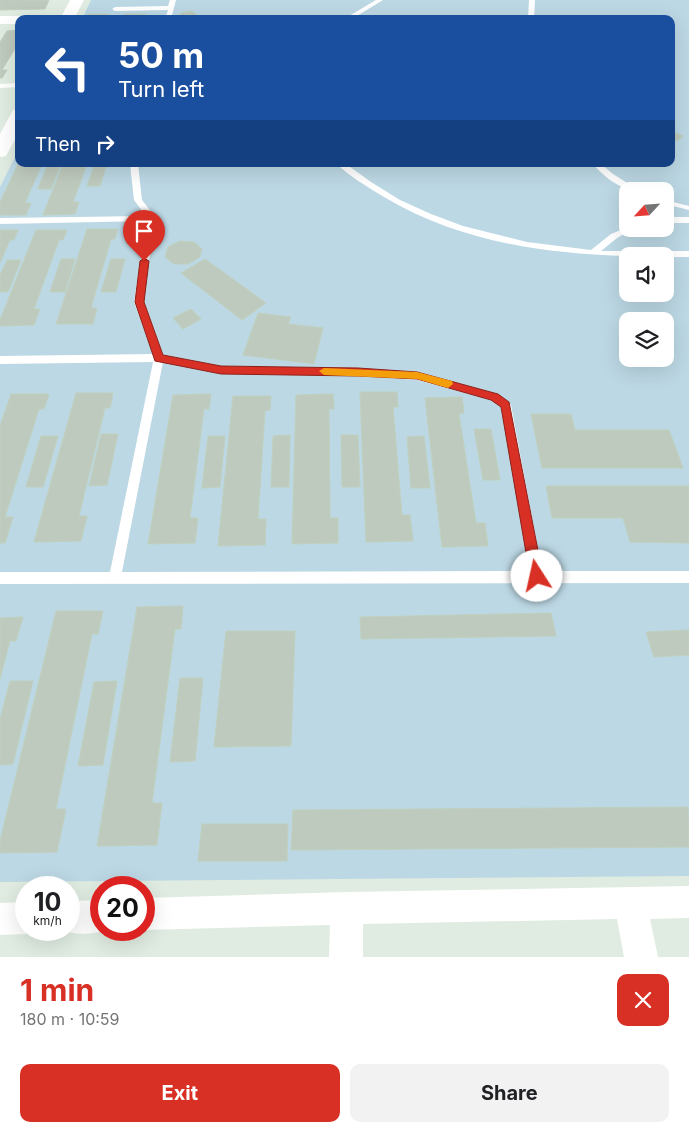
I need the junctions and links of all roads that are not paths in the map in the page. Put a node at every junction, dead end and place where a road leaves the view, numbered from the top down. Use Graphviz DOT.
graph roads {
  1 [pos="77,0"];
  2 [pos="173,0"];
  3 [pos="380,0"];
  4 [pos="532,0"];
  5 [pos="171,8"];
  6 [pos="115,9"];
  7 [pos="70,15"];
  8 [pos="169,15"];
  9 [pos="354,15"];
  10 [pos="531,15"];
  11 [pos="0,20"];
  12 [pos="15,20"];
  13 [pos="15,85"];
  14 [pos="0,86"];
  15 [pos="15,122"];
  16 [pos="0,152"];
  17 [pos="134,167"];
  18 [pos="345,167"];
  19 [pos="600,167"];
  20 [pos="620,182"];
  21 [pos="674,204"];
  22 [pos="689,208"];
  23 [pos="152,218"];
  24 [pos="674,220"];
  25 [pos="689,220"];
  26 [pos="0,221"];
  27 [pos="619,234"];
  28 [pos="593,253"];
  29 [pos="689,254"];
  30 [pos="159,358"];
  31 [pos="0,360"];
  32 [pos="537,576"];
  33 [pos="689,577"];
  34 [pos="0,578"];
  35 [pos="115,578"];
  36 [pos="689,902"];
  37 [pos="630,903"];
  38 [pos="347,908"];
  39 [pos="155,914"];
  40 [pos="15,918"];
  41 [pos="0,919"];
  42 [pos="346,957"];
  43 [pos="641,957"];
  1 -- 7 [label="street"];
  2 -- 5 [label="lane"];
  3 -- 9 [label="lane"];
  4 -- 10 [label="lane"];
  5 -- 6 [label="lane"];
  5 -- 8 [label="lane"];
  11 -- 12 [label="street"];
  13 -- 14 [label="lane"];
  15 -- 16 [label="street"];
  17 -- 23 [label="lane"];
  18 -- 28 [label="lane"];
  19 -- 20 [label="lane"];
  21 -- 22 [label="lane"];
  23 -- 26 [label="lane"];
  23 -- 30 [label="lane"];
  24 -- 25 [label="lane"];
  27 -- 28 [label="lane"];
  28 -- 29 [label="lane"];
  30 -- 31 [label="lane"];
  30 -- 32 [label="lane"];
  30 -- 35 [label="lane"];
  32 -- 33 [label="lane"];
  32 -- 35 [label="lane"];
  34 -- 35 [label="lane"];
  36 -- 37 [label="street"];
  37 -- 38 [label="street"];
  37 -- 43 [label="street"];
  38 -- 39 [label="street"];
  38 -- 42 [label="street"];
  40 -- 41 [label="street"];
}
